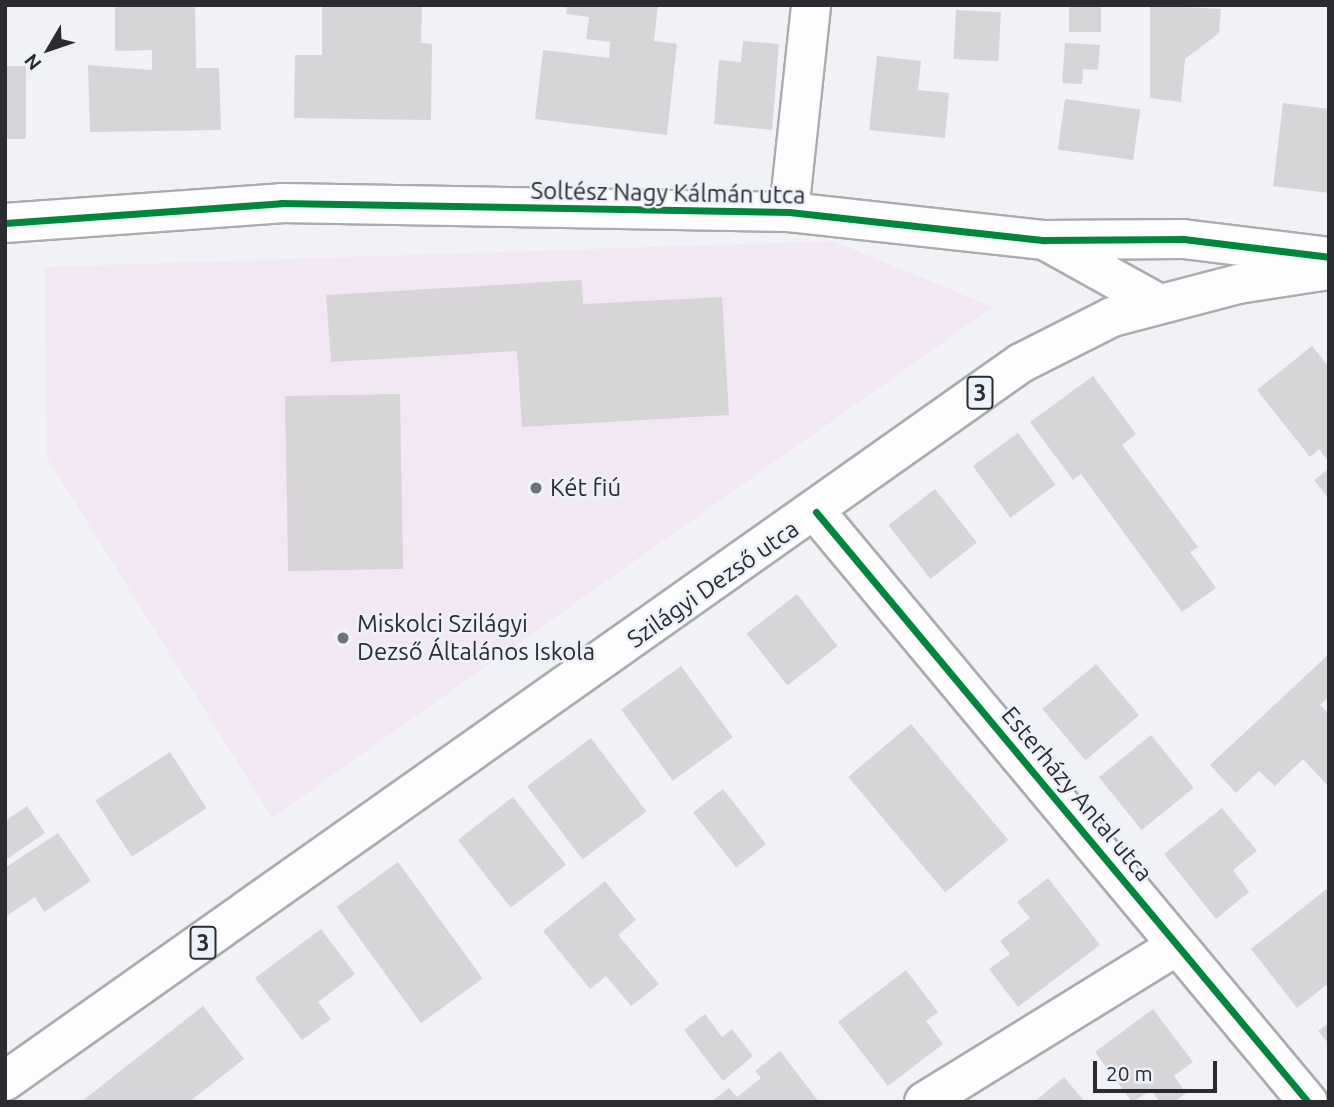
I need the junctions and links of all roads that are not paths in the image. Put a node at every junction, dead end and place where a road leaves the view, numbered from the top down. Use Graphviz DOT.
graph roads {
  1 [pos="811,5"];
  2 [pos="789,212"];
  3 [pos="5,223"];
  4 [pos="1044,240"];
  5 [pos="1327,269"];
  6 [pos="1158,303"];
  7 [pos="816,512"];
  8 [pos="1177,946"];
  9 [pos="5,1081"];
  10 [pos="924,1102"];
  11 [pos="1308,1102"];
  1 -- 2 [label="street"];
  2 -- 3 [label="street, Soltész Nagy Kálmán utca"];
  2 -- 4 [label="street, Soltész Nagy Kálmán utca"];
  4 -- 5 [label="street, Soltész Nagy Kálmán utca"];
  4 -- 6 [label="street, Soltész Nagy Kálmán utca"];
  5 -- 6 [label="street, Szilágyi Dezső utca / 3"];
  6 -- 7 [label="street, Szilágyi Dezső utca / 3"];
  7 -- 8 [label="street, Esterházy Antal utca"];
  7 -- 9 [label="street, Szilágyi Dezső utca / 3"];
  8 -- 10 [label="street"];
  8 -- 11 [label="street, Esterházy Antal utca"];
}
